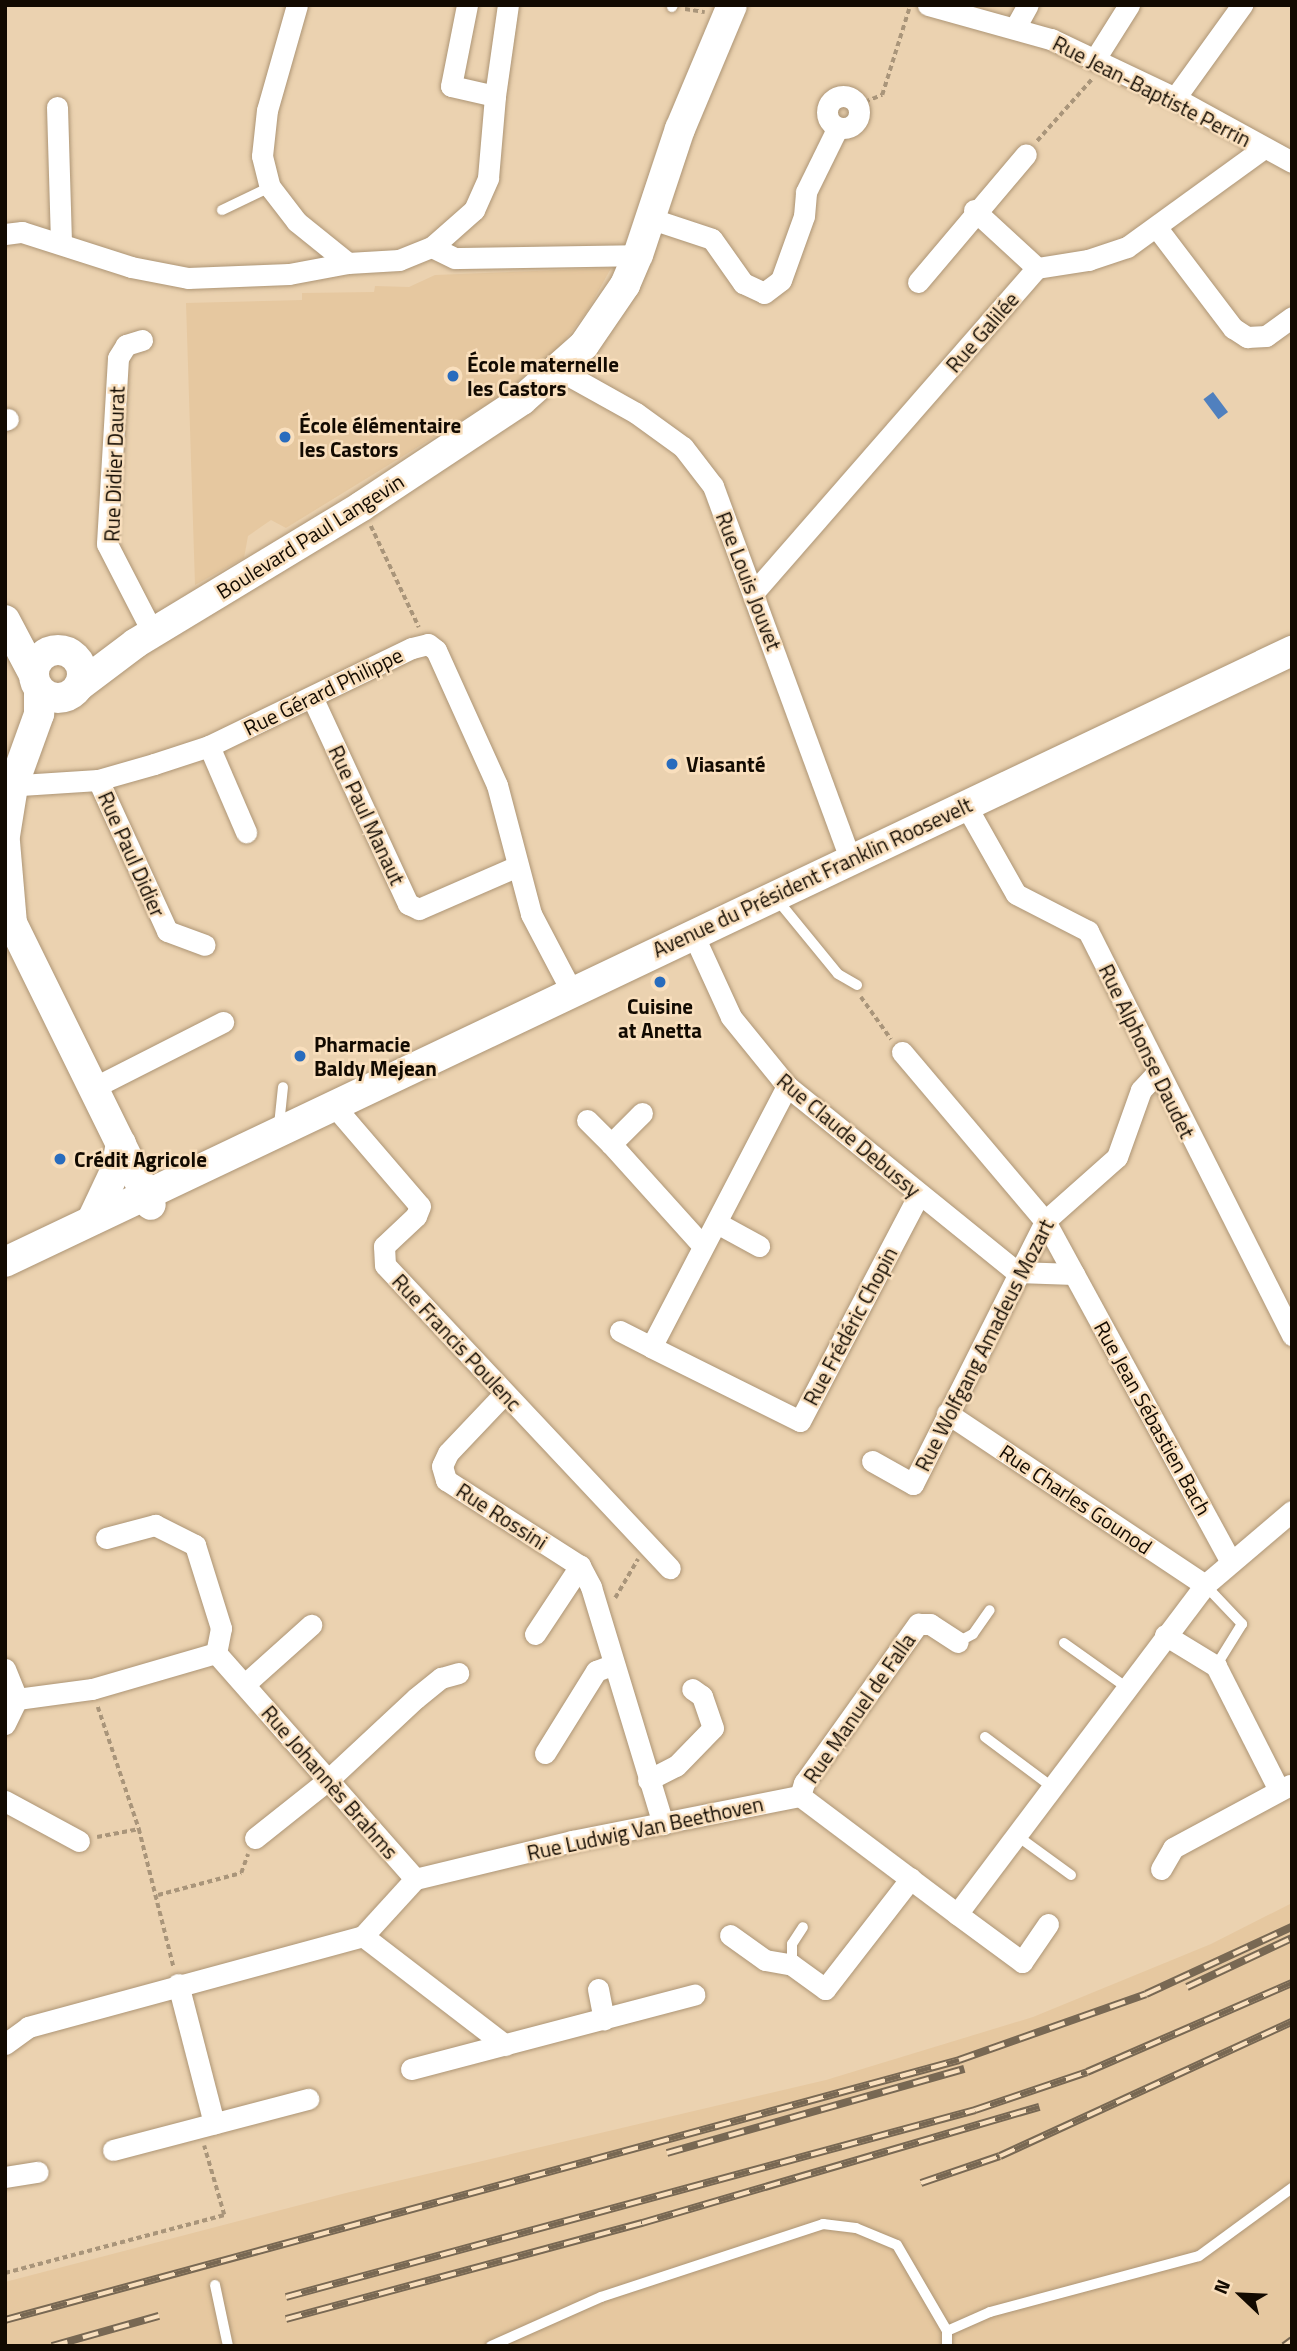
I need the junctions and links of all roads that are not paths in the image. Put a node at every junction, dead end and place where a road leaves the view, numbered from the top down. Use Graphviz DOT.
graph roads {
  1 [pos="297,5"];
  2 [pos="467,5"];
  3 [pos="508,5"];
  4 [pos="928,5"];
  5 [pos="1028,5"];
  6 [pos="1129,5"];
  7 [pos="1242,5"];
  8 [pos="954,8"];
  9 [pos="728,13"];
  10 [pos="1015,28"];
  11 [pos="1100,61"];
  12 [pos="495,96"];
  13 [pos="1175,98"];
  14 [pos="857,105"];
  15 [pos="57,107"];
  16 [pos="1264,148"];
  17 [pos="1026,153"];
  18 [pos="1292,162"];
  19 [pos="270,187"];
  20 [pos="222,210"];
  21 [pos="974,210"];
  22 [pos="649,218"];
  23 [pos="1157,228"];
  24 [pos="5,234"];
  25 [pos="61,242"];
  26 [pos="432,247"];
  27 [pos="638,255"];
  28 [pos="348,263"];
  29 [pos="1037,268"];
  30 [pos="918,282"];
  31 [pos="1292,317"];
  32 [pos="142,340"];
  33 [pos="559,370"];
  34 [pos="754,592"];
  35 [pos="8,624"];
  36 [pos="145,638"];
  37 [pos="1292,651"];
  38 [pos="56,676"];
  39 [pos="312,697"];
  40 [pos="209,746"];
  41 [pos="98,779"];
  42 [pos="9,786"];
  43 [pos="965,804"];
  44 [pos="246,832"];
  45 [pos="5,836"];
  46 [pos="5,842"];
  47 [pos="851,860"];
  48 [pos="514,867"];
  49 [pos="774,895"];
  50 [pos="693,934"];
  51 [pos="205,945"];
  52 [pos="857,985"];
  53 [pos="572,992"];
  54 [pos="223,1022"];
  55 [pos="902,1052"];
  56 [pos="1157,1073"];
  57 [pos="787,1086"];
  58 [pos="284,1087"];
  59 [pos="93,1088"];
  60 [pos="335,1107"];
  61 [pos="642,1113"];
  62 [pos="587,1119"];
  63 [pos="275,1133"];
  64 [pos="121,1143"];
  65 [pos="611,1144"];
  66 [pos="919,1194"];
  67 [pos="148,1200"];
  68 [pos="92,1220"];
  69 [pos="1045,1221"];
  70 [pos="717,1223"];
  71 [pos="702,1245"];
  72 [pos="759,1246"];
  73 [pos="5,1262"];
  74 [pos="1017,1272"];
  75 [pos="1074,1274"];
  76 [pos="5,1282"];
  77 [pos="620,1331"];
  78 [pos="1292,1335"];
  79 [pos="651,1347"];
  80 [pos="505,1394"];
  81 [pos="947,1413"];
  82 [pos="872,1461"];
  83 [pos="1292,1511"];
  84 [pos="106,1538"];
  85 [pos="1231,1562"];
  86 [pos="580,1566"];
  87 [pos="670,1568"];
  88 [pos="1205,1585"];
  89 [pos="990,1610"];
  90 [pos="311,1625"];
  91 [pos="536,1634"];
  92 [pos="1161,1641"];
  93 [pos="958,1642"];
  94 [pos="1064,1643"];
  95 [pos="216,1653"];
  96 [pos="614,1664"];
  97 [pos="1216,1666"];
  98 [pos="5,1670"];
  99 [pos="458,1673"];
  100 [pos="245,1684"];
  101 [pos="1126,1687"];
  102 [pos="692,1689"];
  103 [pos="17,1699"];
  104 [pos="5,1724"];
  105 [pos="985,1737"];
  106 [pos="545,1753"];
  107 [pos="328,1780"];
  108 [pos="648,1780"];
  109 [pos="1052,1787"];
  110 [pos="1285,1787"];
  111 [pos="800,1796"];
  112 [pos="5,1801"];
  113 [pos="663,1824"];
  114 [pos="1016,1835"];
  115 [pos="255,1838"];
  116 [pos="79,1841"];
  117 [pos="1161,1869"];
  118 [pos="1071,1875"];
  119 [pos="911,1878"];
  120 [pos="415,1879"];
  121 [pos="957,1914"];
  122 [pos="1048,1924"];
  123 [pos="803,1927"];
  124 [pos="730,1935"];
  125 [pos="363,1936"];
  126 [pos="792,1965"];
  127 [pos="178,1984"];
  128 [pos="598,1989"];
  129 [pos="694,1995"];
  130 [pos="604,2019"];
  131 [pos="5,2044"];
  132 [pos="505,2045"];
  133 [pos="411,2069"];
  134 [pos="308,2099"];
  135 [pos="207,2125"];
  136 [pos="113,2150"];
  137 [pos="38,2172"];
  138 [pos="5,2177"];
  139 [pos="1292,2188"];
  140 [pos="215,2285"];
  141 [pos="947,2331"];
  142 [pos="228,2346"];
  143 [pos="491,2346"];
  144 [pos="947,2346"];
  1 -- 19 [label="street"];
  2 -- 12 [label="street"];
  3 -- 12 [label="street"];
  4 -- 8 [label="street, Rue Jean-Baptiste Perrin"];
  5 -- 10 [label="street"];
  6 -- 11 [label="street"];
  7 -- 13 [label="street"];
  8 -- 10 [label="street, Rue Jean-Baptiste Perrin"];
  9 -- 22 [label="main road, Boulevard Paul Langevin"];
  10 -- 11 [label="street, Rue Jean-Baptiste Perrin"];
  11 -- 13 [label="street, Rue Jean-Baptiste Perrin"];
  12 -- 26 [label="street"];
  13 -- 16 [label="street, Rue Jean-Baptiste Perrin"];
  14 -- 22 [label="street"];
  15 -- 25 [label="street"];
  16 -- 18 [label="street, Rue Jean-Baptiste Perrin"];
  16 -- 23 [label="street"];
  17 -- 21 [label="street"];
  19 -- 20 [label="lane"];
  19 -- 28 [label="street"];
  21 -- 29 [label="street"];
  21 -- 30 [label="street"];
  22 -- 27 [label="main road, Boulevard Paul Langevin"];
  23 -- 29 [label="street"];
  23 -- 31 [label="street"];
  24 -- 25 [label="street"];
  25 -- 28 [label="street"];
  26 -- 27 [label="street"];
  26 -- 28 [label="street"];
  27 -- 33 [label="main road, Boulevard Paul Langevin"];
  29 -- 34 [label="street, Rue Galilée"];
  32 -- 36 [label="street, Rue Didier Daurat"];
  33 -- 34 [label="street, Rue Louis Jouvet"];
  33 -- 36 [label="main road, Boulevard Paul Langevin"];
  34 -- 47 [label="street, Rue Louis Jouvet"];
  35 -- 38 [label="main road"];
  36 -- 38 [label="main road, Boulevard Paul Langevin"];
  37 -- 43 [label="main road, Avenue du Président Franklin Roosevelt"];
  38 -- 42 [label="main road"];
  39 -- 40 [label="street, Rue Gérard Philippe"];
  39 -- 48 [label="street, Rue Paul Manaut"];
  39 -- 48 [label="street, Rue Gérard Philippe"];
  40 -- 41 [label="street, Rue Gérard Philippe"];
  40 -- 44 [label="street"];
  41 -- 42 [label="street, Rue Gérard Philippe"];
  41 -- 51 [label="street, Rue Paul Didier"];
  42 -- 45 [label="main road"];
  43 -- 47 [label="main road, Avenue du Président Franklin Roosevelt"];
  43 -- 56 [label="street, Rue Alphonse Daudet"];
  46 -- 59 [label="main road"];
  47 -- 49 [label="main road, Avenue du Président Franklin Roosevelt"];
  48 -- 53 [label="street, Rue Gérard Philippe"];
  49 -- 50 [label="main road, Avenue du Président Franklin Roosevelt"];
  49 -- 52 [label="lane"];
  50 -- 53 [label="main road, Avenue du Président Franklin Roosevelt"];
  50 -- 57 [label="street, Rue Claude Debussy"];
  53 -- 60 [label="main road, Avenue du Président Franklin Roosevelt"];
  54 -- 59 [label="street"];
  55 -- 69 [label="street, Rue Jean Sébastien Bach"];
  56 -- 69 [label="street, Rue Wolfgang Amadeus Mozart"];
  56 -- 78 [label="street, Rue Alphonse Daudet"];
  57 -- 66 [label="street, Rue Claude Debussy"];
  57 -- 70 [label="street"];
  58 -- 63 [label="lane"];
  59 -- 64 [label="main road"];
  60 -- 63 [label="main road, Avenue du Président Franklin Roosevelt"];
  60 -- 67 [label="main road, Avenue du Président Franklin Roosevelt"];
  60 -- 80 [label="street, Rue Francis Poulenc"];
  61 -- 65 [label="street"];
  62 -- 65 [label="street"];
  63 -- 67 [label="main road, Avenue du Président Franklin Roosevelt"];
  64 -- 67 [label="main road"];
  64 -- 68 [label="main road"];
  65 -- 71 [label="street"];
  66 -- 74 [label="street, Rue Claude Debussy"];
  66 -- 79 [label="street, Rue Frédéric Chopin"];
  67 -- 68 [label="main road, Avenue du Président Franklin Roosevelt"];
  67 -- 76 [label="main road, Avenue du Président Franklin Roosevelt"];
  68 -- 73 [label="main road, Avenue du Président Franklin Roosevelt"];
  69 -- 74 [label="street, Rue Wolfgang Amadeus Mozart"];
  69 -- 75 [label="street, Rue Jean Sébastien Bach"];
  70 -- 71 [label="street"];
  70 -- 72 [label="street"];
  71 -- 79 [label="street"];
  74 -- 75 [label="street"];
  74 -- 81 [label="street, Rue Wolfgang Amadeus Mozart"];
  75 -- 85 [label="street, Rue Jean Sébastien Bach"];
  77 -- 79 [label="street, Rue Frédéric Chopin"];
  80 -- 86 [label="street, Rue Rossini"];
  80 -- 87 [label="street, Rue Francis Poulenc"];
  81 -- 82 [label="street, Rue Wolfgang Amadeus Mozart"];
  81 -- 88 [label="street, Rue Charles Gounod"];
  83 -- 85 [label="street"];
  84 -- 95 [label="street"];
  85 -- 88 [label="street"];
  86 -- 91 [label="street"];
  86 -- 96 [label="street"];
  88 -- 92 [label="street"];
  88 -- 97 [label="lane"];
  89 -- 93 [label="lane"];
  90 -- 100 [label="street"];
  92 -- 97 [label="street"];
  92 -- 101 [label="street"];
  93 -- 111 [label="street, Rue Manuel de Falla"];
  94 -- 101 [label="lane"];
  95 -- 100 [label="street, Rue Johannès Brahms"];
  95 -- 103 [label="street"];
  96 -- 106 [label="street"];
  96 -- 108 [label="street"];
  97 -- 110 [label="street"];
  98 -- 103 [label="street"];
  99 -- 107 [label="street"];
  100 -- 107 [label="street, Rue Johannès Brahms"];
  101 -- 109 [label="street"];
  102 -- 108 [label="street"];
  103 -- 104 [label="street"];
  105 -- 109 [label="lane"];
  107 -- 115 [label="street"];
  107 -- 120 [label="street, Rue Johannès Brahms"];
  108 -- 113 [label="street"];
  109 -- 114 [label="street"];
  110 -- 117 [label="street"];
  111 -- 113 [label="street, Rue Ludwig Van Beethoven"];
  111 -- 119 [label="street"];
  112 -- 116 [label="street"];
  113 -- 120 [label="street, Rue Ludwig Van Beethoven"];
  114 -- 118 [label="lane"];
  114 -- 121 [label="street"];
  119 -- 121 [label="street"];
  119 -- 126 [label="street"];
  120 -- 125 [label="street"];
  121 -- 122 [label="street"];
  123 -- 126 [label="lane"];
  124 -- 126 [label="street"];
  125 -- 127 [label="street"];
  125 -- 132 [label="street"];
  127 -- 131 [label="street"];
  127 -- 135 [label="street"];
  128 -- 130 [label="street"];
  129 -- 130 [label="street"];
  130 -- 132 [label="street"];
  132 -- 133 [label="street"];
  134 -- 135 [label="street"];
  135 -- 136 [label="street"];
  137 -- 138 [label="street"];
  139 -- 141 [label="lane"];
  140 -- 142 [label="lane"];
  141 -- 143 [label="lane"];
  141 -- 144 [label="lane"];
}
